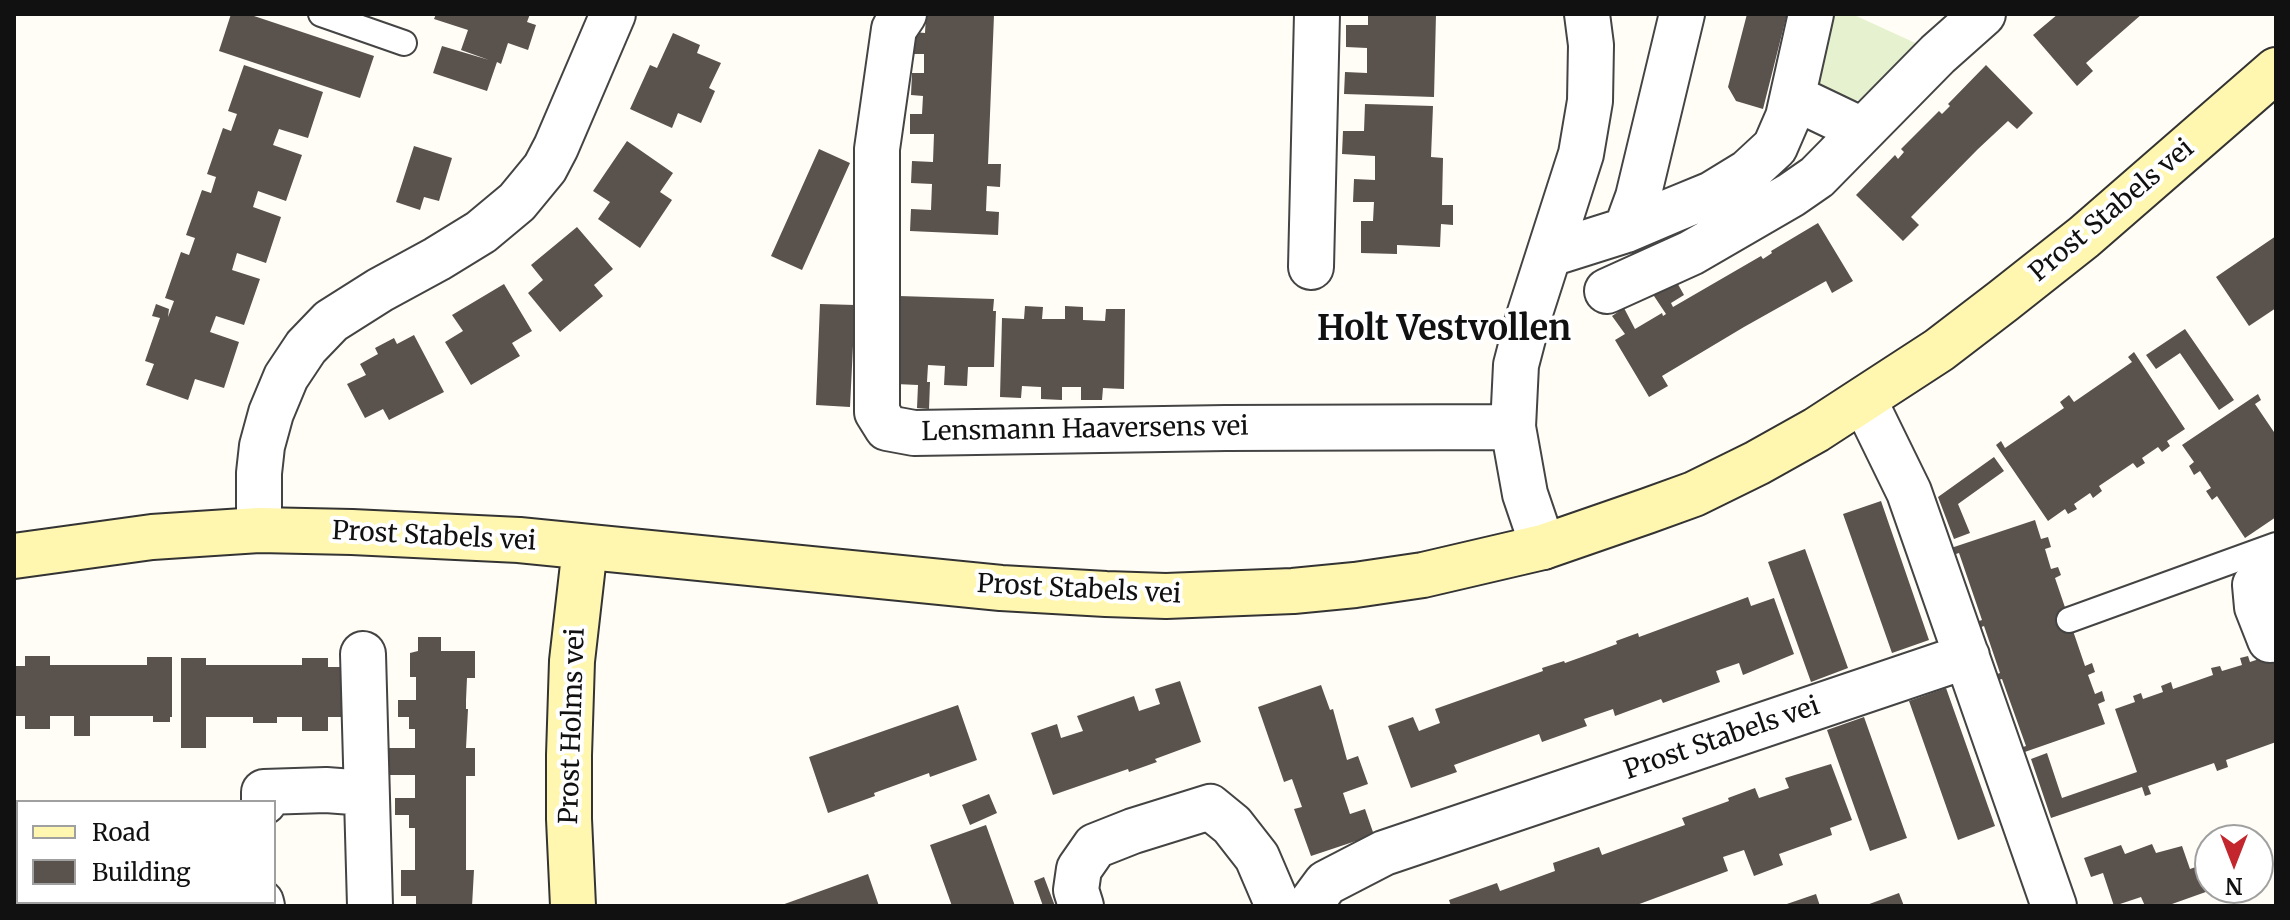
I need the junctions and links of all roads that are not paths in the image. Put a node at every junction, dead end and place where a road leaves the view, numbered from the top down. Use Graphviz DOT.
graph roads {
  1 [pos="321,14"];
  2 [pos="613,14"];
  3 [pos="904,14"];
  4 [pos="1317,14"];
  5 [pos="1587,14"];
  6 [pos="1682,14"];
  7 [pos="1811,14"];
  8 [pos="1983,14"];
  9 [pos="404,43"];
  10 [pos="2276,70"];
  11 [pos="1793,97"];
  12 [pos="1862,130"];
  13 [pos="1626,230"];
  14 [pos="1550,254"];
  15 [pos="1311,267"];
  16 [pos="1607,291"];
  17 [pos="1864,400"];
  18 [pos="1513,427"];
  19 [pos="259,530"];
  20 [pos="2276,545"];
  21 [pos="585,547"];
  22 [pos="1543,547"];
  23 [pos="14,556"];
  24 [pos="2254,575"];
  25 [pos="2069,620"];
  26 [pos="2270,640"];
  27 [pos="1979,652"];
  28 [pos="363,654"];
  29 [pos="366,793"];
  30 [pos="264,800"];
  31 [pos="370,906"];
  32 [pos="573,906"];
  33 [pos="1081,906"];
  34 [pos="1278,906"];
  35 [pos="1309,906"];
  36 [pos="2054,906"];
  1 -- 9 [label="lane"];
  2 -- 19 [label="street"];
  3 -- 18 [label="street, Lensmann Haaversens vei"];
  4 -- 15 [label="street"];
  5 -- 14 [label="street"];
  6 -- 13 [label="street"];
  7 -- 11 [label="street"];
  8 -- 12 [label="street"];
  10 -- 17 [label="street, Prost Stabels vei"];
  11 -- 12 [label="street"];
  11 -- 13 [label="street"];
  12 -- 16 [label="street"];
  13 -- 14 [label="street"];
  14 -- 18 [label="street"];
  17 -- 22 [label="street, Prost Stabels vei"];
  17 -- 27 [label="street"];
  18 -- 22 [label="street"];
  19 -- 21 [label="street, Prost Stabels vei"];
  19 -- 23 [label="street, Prost Stabels vei"];
  20 -- 24 [label="lane"];
  21 -- 22 [label="street, Prost Stabels vei"];
  21 -- 32 [label="street, Prost Holms vei"];
  24 -- 25 [label="lane"];
  24 -- 26 [label="street"];
  27 -- 35 [label="street, Prost Stabels vei"];
  27 -- 36 [label="street"];
  28 -- 29 [label="street"];
  29 -- 30 [label="street"];
  29 -- 31 [label="street"];
  33 -- 34 [label="street"];
}
